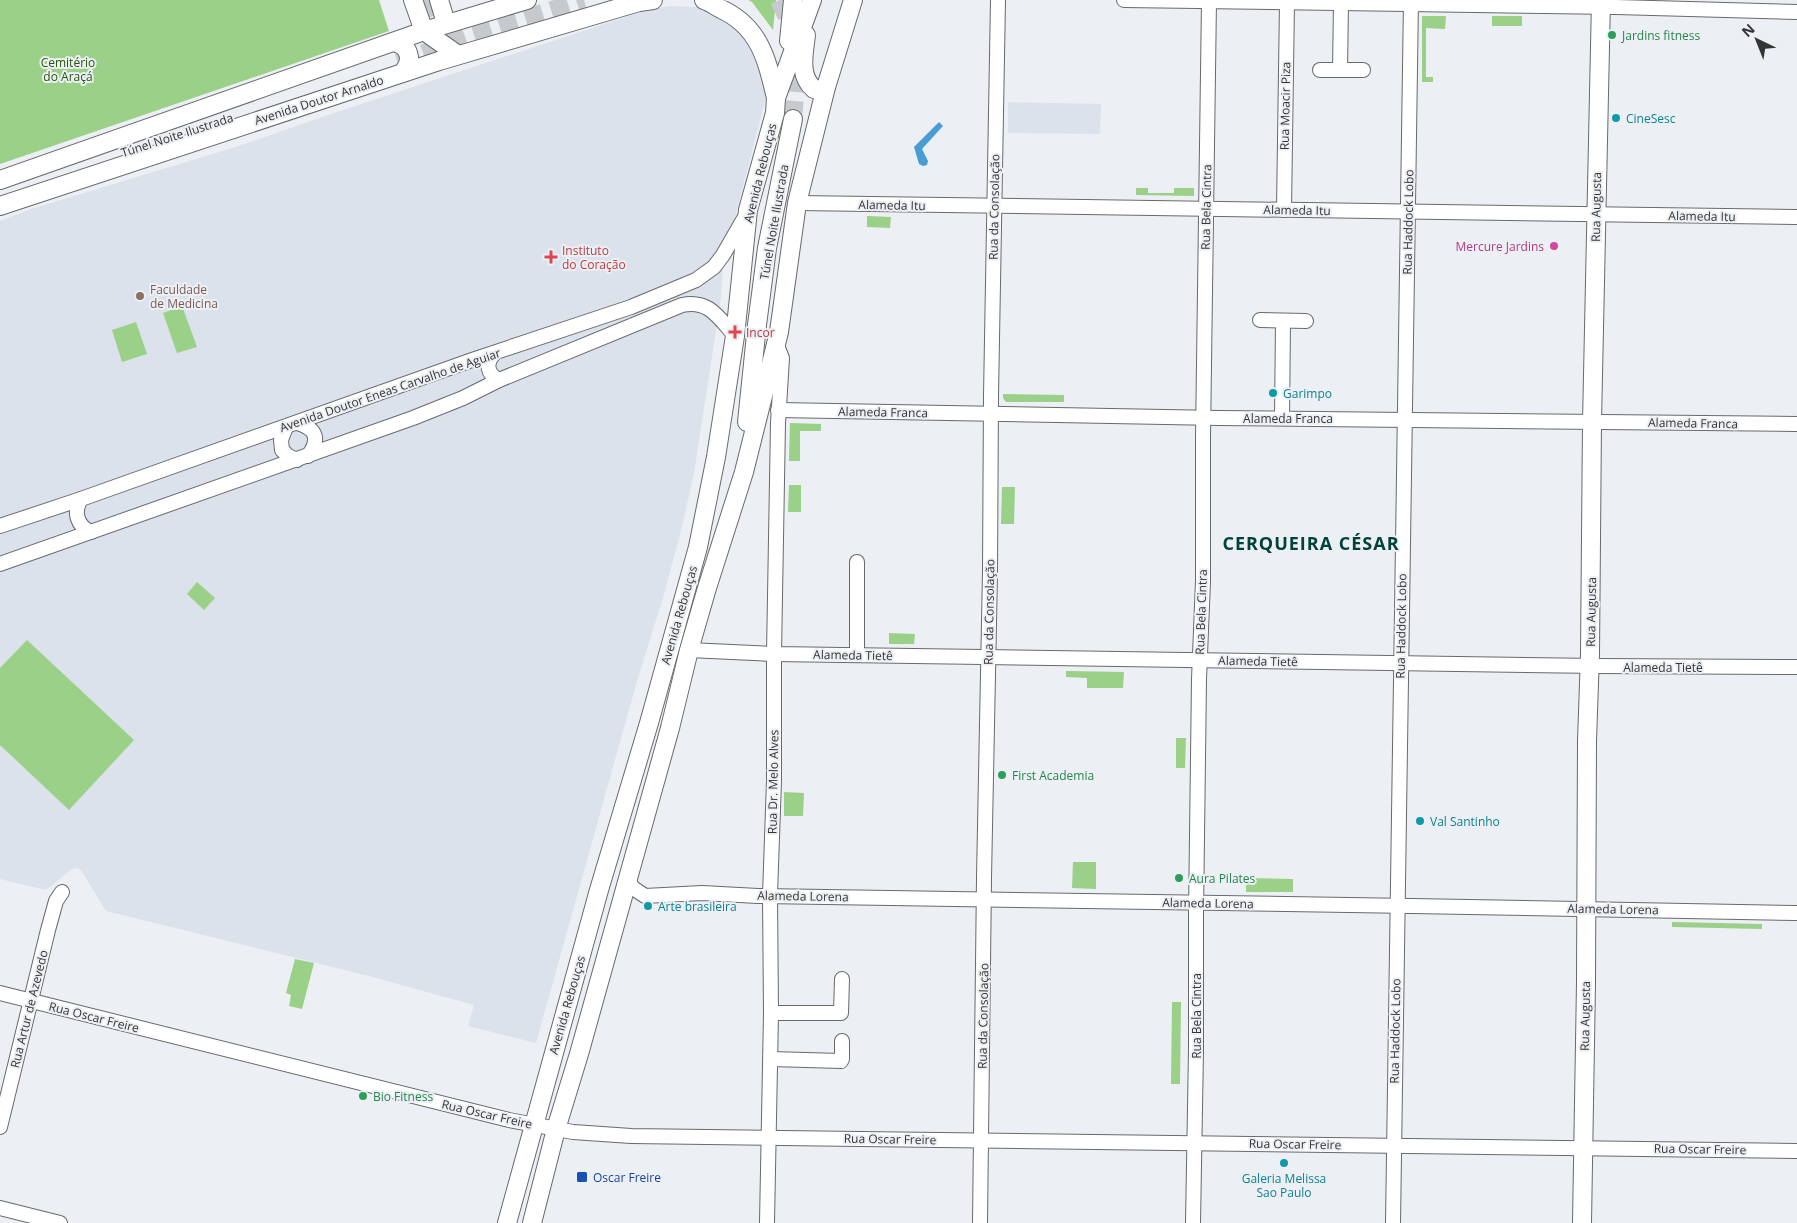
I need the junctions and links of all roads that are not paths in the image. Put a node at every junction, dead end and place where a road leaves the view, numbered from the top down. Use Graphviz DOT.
graph roads {
  1 [pos="413,0"];
  2 [pos="439,0"];
  3 [pos="527,0"];
  4 [pos="704,0"];
  5 [pos="793,0"];
  6 [pos="811,0"];
  7 [pos="853,0"];
  8 [pos="998,0"];
  9 [pos="1124,0"];
  10 [pos="647,1"];
  11 [pos="1209,1"];
  12 [pos="1287,2"];
  13 [pos="1411,2"];
  14 [pos="1341,3"];
  15 [pos="1601,3"];
  16 [pos="1797,12"];
  17 [pos="446,23"];
  18 [pos="424,31"];
  19 [pos="394,42"];
  20 [pos="458,55"];
  21 [pos="400,68"];
  22 [pos="1320,70"];
  23 [pos="1340,70"];
  24 [pos="1363,70"];
  25 [pos="783,77"];
  26 [pos="826,87"];
  27 [pos="776,98"];
  28 [pos="793,119"];
  29 [pos="70,156"];
  30 [pos="0,180"];
  31 [pos="797,203"];
  32 [pos="0,206"];
  33 [pos="994,206"];
  34 [pos="1206,209"];
  35 [pos="748,210"];
  36 [pos="1284,210"];
  37 [pos="1408,212"];
  38 [pos="1596,214"];
  39 [pos="1797,217"];
  40 [pos="631,307"];
  41 [pos="1260,320"];
  42 [pos="1283,321"];
  43 [pos="1306,321"];
  44 [pos="637,324"];
  45 [pos="757,325"];
  46 [pos="735,336"];
  47 [pos="776,343"];
  48 [pos="494,354"];
  49 [pos="499,380"];
  50 [pos="778,410"];
  51 [pos="991,414"];
  52 [pos="1203,418"];
  53 [pos="1282,418"];
  54 [pos="1404,420"];
  55 [pos="1592,422"];
  56 [pos="1797,424"];
  57 [pos="292,425"];
  58 [pos="302,458"];
  59 [pos="744,472"];
  60 [pos="81,499"];
  61 [pos="0,526"];
  62 [pos="91,532"];
  63 [pos="857,562"];
  64 [pos="0,564"];
  65 [pos="689,650"];
  66 [pos="774,654"];
  67 [pos="857,655"];
  68 [pos="988,657"];
  69 [pos="1200,660"];
  70 [pos="1401,664"];
  71 [pos="1590,666"];
  72 [pos="1797,667"];
  73 [pos="627,878"];
  74 [pos="62,892"];
  75 [pos="770,895"];
  76 [pos="984,899"];
  77 [pos="1196,903"];
  78 [pos="1397,905"];
  79 [pos="1586,909"];
  80 [pos="1797,914"];
  81 [pos="842,979"];
  82 [pos="0,993"];
  83 [pos="31,1001"];
  84 [pos="771,1014"];
  85 [pos="842,1041"];
  86 [pos="771,1060"];
  87 [pos="533,1125"];
  88 [pos="0,1127"];
  89 [pos="556,1129"];
  90 [pos="768,1137"];
  91 [pos="981,1141"];
  92 [pos="1194,1142"];
  93 [pos="1394,1145"];
  94 [pos="1583,1149"];
  95 [pos="1797,1151"];
  96 [pos="0,1208"];
  97 [pos="60,1223"];
  98 [pos="507,1223"];
  99 [pos="532,1223"];
  100 [pos="767,1223"];
  101 [pos="980,1223"];
  102 [pos="1193,1223"];
  103 [pos="1393,1223"];
  104 [pos="1582,1223"];
  1 -- 18 [label="main road"];
  2 -- 17 [label="main road"];
  3 -- 17 [label="main road"];
  4 -- 27 [label="main road"];
  5 -- 25 [label="main road"];
  6 -- 25 [label="main road, Avenida Rebouças"];
  6 -- 26 [label="main road"];
  7 -- 26 [label="main road, Avenida Rebouças"];
  8 -- 33 [label="street, Rua da Consolação"];
  9 -- 11 [label="street"];
  10 -- 20 [label="main road, Avenida Doutor Arnaldo"];
  11 -- 12 [label="street"];
  11 -- 34 [label="street, Rua Bela Cintra"];
  12 -- 14 [label="street"];
  12 -- 36 [label="street, Rua Moacir Piza"];
  13 -- 14 [label="street"];
  13 -- 15 [label="street"];
  13 -- 37 [label="street, Rua Haddock Lobo"];
  14 -- 23 [label="street"];
  15 -- 16 [label="street"];
  15 -- 38 [label="main road, Rua Augusta"];
  17 -- 18 [label="main road"];
  18 -- 19 [label="main road"];
  18 -- 20 [label="main road"];
  19 -- 21 [label="main road"];
  19 -- 29 [label="main road"];
  20 -- 21 [label="main road, Avenida Doutor Arnaldo"];
  21 -- 29 [label="main road, Túnel Noite Ilustrada"];
  21 -- 32 [label="main road, Avenida Doutor Arnaldo"];
  22 -- 23 [label="street"];
  23 -- 24 [label="street"];
  25 -- 27 [label="main road, Avenida Rebouças"];
  26 -- 31 [label="main road, Avenida Rebouças"];
  27 -- 35 [label="main road, Avenida Rebouças"];
  28 -- 45 [label="main road, Túnel Noite Ilustrada"];
  29 -- 30 [label="main road"];
  31 -- 33 [label="street, Alameda Itu"];
  31 -- 47 [label="main road, Avenida Rebouças"];
  33 -- 34 [label="street, Alameda Itu"];
  33 -- 51 [label="street, Rua da Consolação"];
  34 -- 36 [label="street, Alameda Itu"];
  34 -- 52 [label="street, Rua Bela Cintra"];
  35 -- 40 [label="street, Avenida Doutor Eneas Carvalho de Aguiar"];
  35 -- 46 [label="main road, Avenida Rebouças"];
  36 -- 37 [label="street, Alameda Itu"];
  37 -- 38 [label="street, Alameda Itu"];
  37 -- 54 [label="street, Rua Haddock Lobo"];
  38 -- 39 [label="street, Alameda Itu"];
  38 -- 55 [label="main road, Rua Augusta"];
  40 -- 44 [label="street"];
  40 -- 48 [label="street, Avenida Doutor Eneas Carvalho de Aguiar"];
  41 -- 42 [label="street"];
  42 -- 43 [label="street"];
  42 -- 53 [label="street"];
  44 -- 46 [label="street, Avenida Doutor Eneas Carvalho de Aguiar"];
  44 -- 49 [label="street, Avenida Doutor Eneas Carvalho de Aguiar"];
  45 -- 59 [label="main road, Avenida Rebouças"];
  46 -- 87 [label="main road, Avenida Rebouças"];
  47 -- 50 [label="street, Rua Dr. Melo Alves"];
  47 -- 59 [label="main road, Avenida Rebouças"];
  48 -- 49 [label="street"];
  48 -- 57 [label="street, Avenida Doutor Eneas Carvalho de Aguiar"];
  49 -- 58 [label="street, Avenida Doutor Eneas Carvalho de Aguiar"];
  50 -- 51 [label="street, Alameda Franca"];
  50 -- 66 [label="street, Rua Dr. Melo Alves"];
  51 -- 52 [label="street, Alameda Franca"];
  51 -- 68 [label="street, Rua da Consolação"];
  52 -- 53 [label="street, Alameda Franca"];
  52 -- 69 [label="street, Rua Bela Cintra"];
  53 -- 54 [label="street, Alameda Franca"];
  54 -- 55 [label="street, Alameda Franca"];
  54 -- 70 [label="street, Rua Haddock Lobo"];
  55 -- 56 [label="street, Alameda Franca"];
  55 -- 71 [label="main road, Rua Augusta"];
  57 -- 58 [label="street"];
  57 -- 58 [label="street"];
  57 -- 60 [label="street, Avenida Doutor Eneas Carvalho de Aguiar"];
  58 -- 62 [label="street, Avenida Doutor Eneas Carvalho de Aguiar"];
  59 -- 65 [label="main road, Avenida Rebouças"];
  60 -- 61 [label="street, Avenida Doutor Eneas Carvalho de Aguiar"];
  60 -- 62 [label="street"];
  62 -- 64 [label="street, Avenida Doutor Eneas Carvalho de Aguiar"];
  63 -- 67 [label="street"];
  65 -- 66 [label="street, Alameda Tietê"];
  65 -- 73 [label="main road, Avenida Rebouças"];
  66 -- 67 [label="street, Alameda Tietê"];
  66 -- 75 [label="street, Rua Dr. Melo Alves"];
  67 -- 68 [label="street, Alameda Tietê"];
  68 -- 69 [label="street, Alameda Tietê"];
  68 -- 76 [label="street, Rua da Consolação"];
  69 -- 70 [label="street, Alameda Tietê"];
  69 -- 77 [label="street, Rua Bela Cintra"];
  70 -- 71 [label="street, Alameda Tietê"];
  70 -- 78 [label="street, Rua Haddock Lobo"];
  71 -- 72 [label="street, Alameda Tietê"];
  71 -- 79 [label="main road, Rua Augusta"];
  73 -- 75 [label="street, Alameda Lorena"];
  73 -- 89 [label="main road, Avenida Rebouças"];
  74 -- 83 [label="street, Rua Artur de Azevedo"];
  75 -- 76 [label="street, Alameda Lorena"];
  75 -- 84 [label="street, Rua Dr. Melo Alves"];
  76 -- 77 [label="street, Alameda Lorena"];
  76 -- 91 [label="street, Rua da Consolação"];
  77 -- 78 [label="street, Alameda Lorena"];
  77 -- 92 [label="street, Rua Bela Cintra"];
  78 -- 79 [label="street, Alameda Lorena"];
  78 -- 93 [label="street, Rua Haddock Lobo"];
  79 -- 80 [label="street, Alameda Lorena"];
  79 -- 94 [label="main road, Rua Augusta"];
  81 -- 84 [label="street"];
  82 -- 83 [label="street, Rua Oscar Freire"];
  83 -- 87 [label="street, Rua Oscar Freire"];
  83 -- 88 [label="street, Rua Artur de Azevedo"];
  84 -- 86 [label="street, Rua Dr. Melo Alves"];
  85 -- 86 [label="street"];
  86 -- 90 [label="street, Rua Dr. Melo Alves"];
  87 -- 89 [label="street, Rua Oscar Freire"];
  87 -- 98 [label="main road, Avenida Rebouças"];
  89 -- 90 [label="street, Rua Oscar Freire"];
  89 -- 99 [label="main road, Avenida Rebouças"];
  90 -- 91 [label="street, Rua Oscar Freire"];
  90 -- 100 [label="street, Rua Dr. Melo Alves"];
  91 -- 92 [label="street, Rua Oscar Freire"];
  91 -- 101 [label="street, Rua da Consolação"];
  92 -- 93 [label="street, Rua Oscar Freire"];
  92 -- 102 [label="street, Rua Bela Cintra"];
  93 -- 94 [label="street, Rua Oscar Freire"];
  93 -- 103 [label="street, Rua Haddock Lobo"];
  94 -- 95 [label="street, Rua Oscar Freire"];
  94 -- 104 [label="main road, Rua Augusta"];
  96 -- 97 [label="street"];
}
